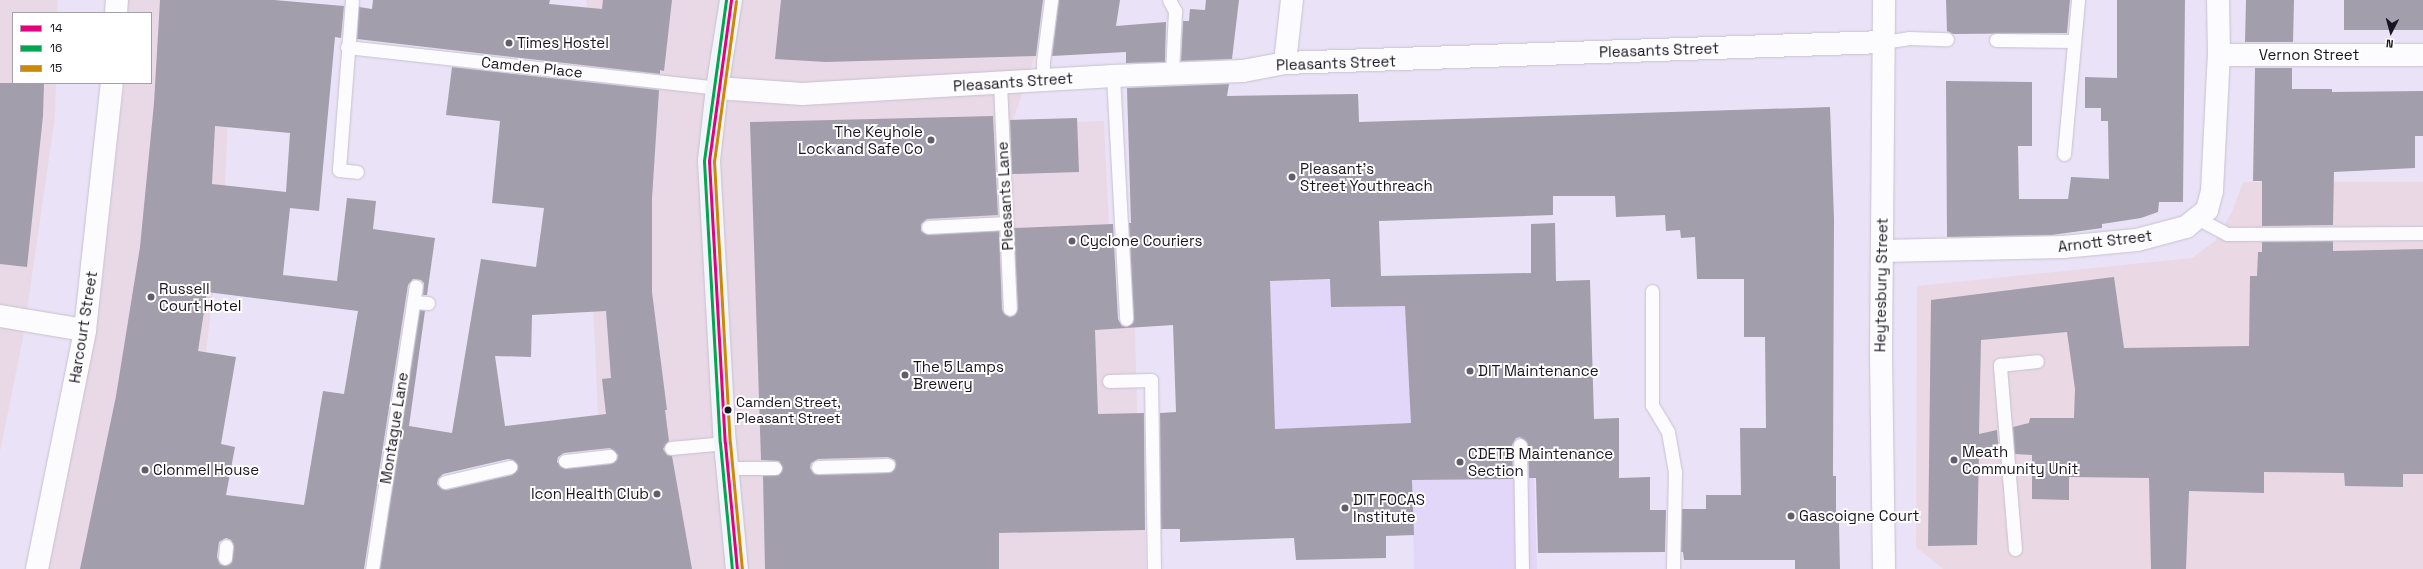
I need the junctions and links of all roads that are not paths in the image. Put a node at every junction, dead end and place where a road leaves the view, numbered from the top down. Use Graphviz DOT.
graph roads {
  1 [pos="117,0"];
  2 [pos="352,0"];
  3 [pos="731,0"];
  4 [pos="1051,0"];
  5 [pos="1169,0"];
  6 [pos="1292,0"];
  7 [pos="1884,0"];
  8 [pos="2078,0"];
  9 [pos="2218,0"];
  10 [pos="116,12"];
  11 [pos="1947,39"];
  12 [pos="1996,40"];
  13 [pos="2074,41"];
  14 [pos="1884,42"];
  15 [pos="347,47"];
  16 [pos="2219,55"];
  17 [pos="2423,55"];
  18 [pos="1285,63"];
  19 [pos="1172,73"];
  20 [pos="1113,76"];
  21 [pos="1043,80"];
  22 [pos="1000,83"];
  23 [pos="112,84"];
  24 [pos="717,88"];
  25 [pos="2064,154"];
  26 [pos="358,172"];
  27 [pos="2197,218"];
  28 [pos="1006,223"];
  29 [pos="928,227"];
  30 [pos="2423,233"];
  31 [pos="1882,251"];
  32 [pos="416,286"];
  33 [pos="1652,291"];
  34 [pos="414,302"];
  35 [pos="428,303"];
  36 [pos="1010,309"];
  37 [pos="0,316"];
  38 [pos="1126,319"];
  39 [pos="85,330"];
  40 [pos="2037,361"];
  41 [pos="1108,381"];
  42 [pos="725,443"];
  43 [pos="1520,445"];
  44 [pos="671,448"];
  45 [pos="610,456"];
  46 [pos="565,461"];
  47 [pos="888,465"];
  48 [pos="510,467"];
  49 [pos="818,467"];
  50 [pos="726,468"];
  51 [pos="774,468"];
  52 [pos="445,482"];
  53 [pos="2015,549"];
  54 [pos="37,569"];
  55 [pos="372,569"];
  56 [pos="737,569"];
  57 [pos="1154,569"];
  58 [pos="1522,569"];
  59 [pos="1674,569"];
  60 [pos="1884,569"];
  1 -- 10 [label="street"];
  2 -- 15 [label="lane"];
  3 -- 24 [label="main road"];
  4 -- 21 [label="lane"];
  5 -- 19 [label="lane"];
  6 -- 18 [label="street"];
  7 -- 14 [label="street, Heytesbury Street"];
  8 -- 13 [label="lane"];
  9 -- 16 [label="street, Arnott Street"];
  11 -- 14 [label="lane"];
  12 -- 13 [label="lane"];
  13 -- 25 [label="lane"];
  14 -- 18 [label="street, Pleasants Street"];
  14 -- 31 [label="street, Heytesbury Street"];
  15 -- 24 [label="lane, Camden Place"];
  15 -- 26 [label="lane"];
  16 -- 17 [label="street, Vernon Street"];
  16 -- 27 [label="street, Arnott Street"];
  18 -- 19 [label="street, Pleasants Street"];
  19 -- 20 [label="street, Pleasants Street"];
  20 -- 21 [label="street, Pleasants Street"];
  20 -- 38 [label="lane"];
  21 -- 22 [label="street, Pleasants Street"];
  22 -- 24 [label="street, Pleasants Street"];
  22 -- 28 [label="lane, Pleasants Lane"];
  23 -- 39 [label="street, Harcourt Street"];
  24 -- 42 [label="main road"];
  27 -- 30 [label="lane"];
  27 -- 31 [label="street, Arnott Street"];
  28 -- 29 [label="lane"];
  28 -- 36 [label="lane, Pleasants Lane"];
  31 -- 60 [label="street, Heytesbury Street"];
  32 -- 34 [label="lane, Montague Lane"];
  33 -- 59 [label="lane"];
  34 -- 35 [label="lane"];
  34 -- 55 [label="lane, Montague Lane"];
  37 -- 39 [label="street"];
  39 -- 54 [label="street, Harcourt Street"];
  40 -- 53 [label="lane"];
  41 -- 57 [label="lane"];
  42 -- 44 [label="lane"];
  42 -- 50 [label="main road"];
  43 -- 58 [label="lane"];
  45 -- 46 [label="lane"];
  47 -- 49 [label="lane"];
  48 -- 52 [label="lane"];
  50 -- 51 [label="lane"];
  50 -- 56 [label="main road"];
}
